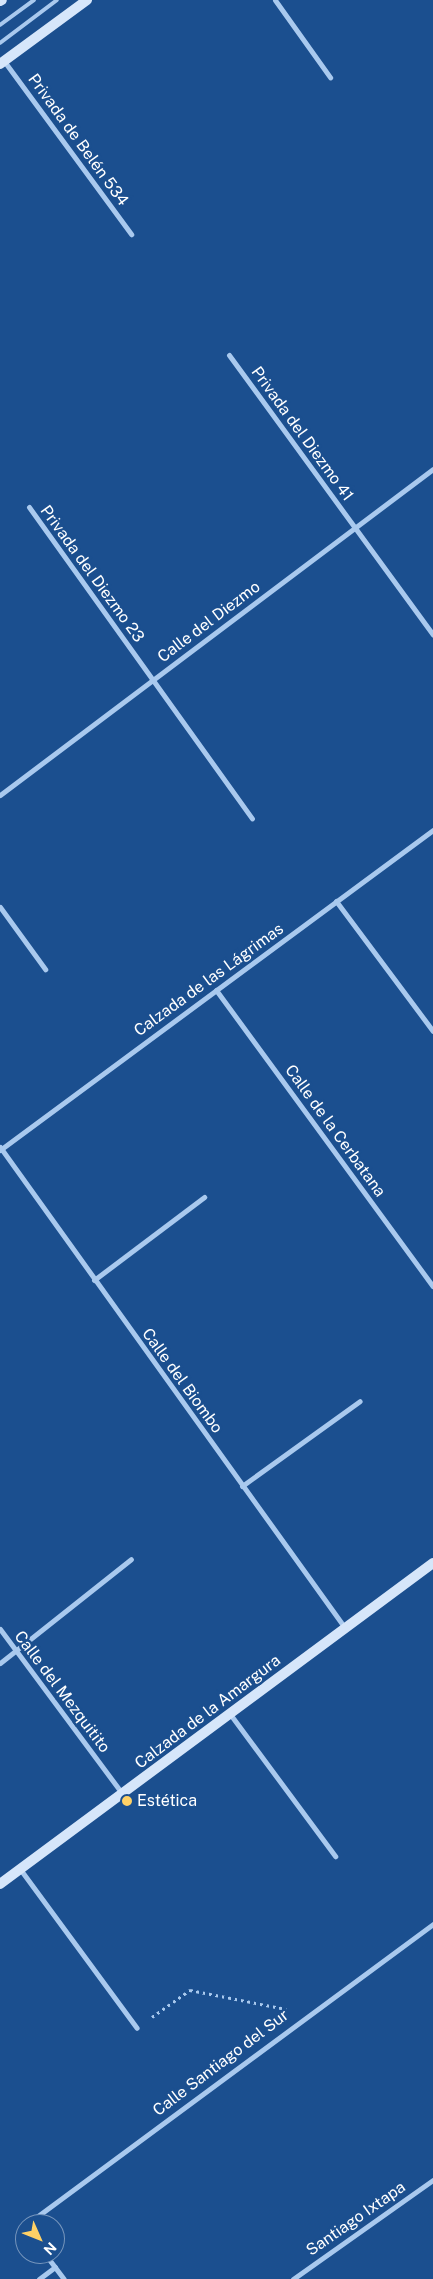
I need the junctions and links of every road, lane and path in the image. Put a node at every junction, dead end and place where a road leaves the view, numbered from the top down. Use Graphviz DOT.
graph roads {
  1 [pos="34,0"];
  2 [pos="57,0"];
  3 [pos="87,0"];
  4 [pos="275,0"];
  5 [pos="0,25"];
  6 [pos="0,43"];
  7 [pos="2,62"];
  8 [pos="330,77"];
  9 [pos="132,234"];
  10 [pos="229,355"];
  11 [pos="433,469"];
  12 [pos="29,507"];
  13 [pos="355,527"];
  14 [pos="433,634"];
  15 [pos="152,680"];
  16 [pos="0,794"];
  17 [pos="252,818"];
  18 [pos="433,830"];
  19 [pos="336,901"];
  20 [pos="0,907"];
  21 [pos="45,969"];
  22 [pos="216,990"];
  23 [pos="433,1031"];
  24 [pos="0,1148"];
  25 [pos="204,1197"];
  26 [pos="94,1280"];
  27 [pos="433,1286"];
  28 [pos="360,1401"];
  29 [pos="242,1486"];
  30 [pos="131,1559"];
  31 [pos="432,1566"];
  32 [pos="346,1628"];
  33 [pos="0,1629"];
  34 [pos="16,1650"];
  35 [pos="0,1663"];
  36 [pos="230,1714"];
  37 [pos="122,1794"];
  38 [pos="336,1856"];
  39 [pos="20,1869"];
  40 [pos="0,1884"];
  41 [pos="433,1924"];
  42 [pos="308,2013"];
  43 [pos="137,2028"];
  44 [pos="433,2180"];
  45 [pos="41,2214"];
  46 [pos="53,2264"];
  47 [pos="55,2267"];
  48 [pos="39,2279"];
  49 [pos="64,2279"];
  50 [pos="293,2279"];
  1 -- 5 [label="lane"];
  2 -- 6 [label="lane"];
  3 -- 7 [label="street"];
  4 -- 8 [label="street"];
  7 -- 9 [label="street, Privada de Belén 534"];
  10 -- 13 [label="street, Privada del Diezmo 41"];
  11 -- 13 [label="street, Calle del Diezmo"];
  12 -- 15 [label="street, Privada del Diezmo 23"];
  13 -- 14 [label="street, Privada del Diezmo 41"];
  13 -- 15 [label="street, Calle del Diezmo"];
  15 -- 16 [label="street, Calle del Diezmo"];
  15 -- 17 [label="street, Privada del Diezmo 23"];
  18 -- 19 [label="street, Calzada de las Lágrimas"];
  19 -- 22 [label="street, Calzada de las Lágrimas"];
  19 -- 23 [label="street"];
  20 -- 21 [label="street"];
  22 -- 24 [label="street, Calzada de las Lágrimas"];
  22 -- 27 [label="street, Calle de la Cerbatana"];
  24 -- 26 [label="street, Calle del Biombo"];
  25 -- 26 [label="street"];
  26 -- 29 [label="street, Calle del Biombo"];
  28 -- 29 [label="street"];
  29 -- 32 [label="street, Calle del Biombo"];
  30 -- 34 [label="street"];
  31 -- 32 [label="street, Calzada de la Amargura"];
  32 -- 36 [label="street, Calzada de la Amargura"];
  33 -- 34 [label="street, Calle del Mezquitito"];
  34 -- 35 [label="street"];
  34 -- 37 [label="street, Calle del Mezquitito"];
  36 -- 37 [label="street, Calzada de la Amargura"];
  36 -- 38 [label="street"];
  37 -- 39 [label="street, Calzada de la Amargura"];
  39 -- 40 [label="street, Calzada de la Amargura"];
  39 -- 43 [label="street"];
  41 -- 42 [label="street, Calle Santiago del Sur"];
  42 -- 43 [label="path"];
  42 -- 45 [label="street, Calle Santiago del Sur"];
  44 -- 50 [label="street, Santiago Ixtapa"];
  46 -- 47 [label="street"];
  47 -- 48 [label="street"];
  47 -- 49 [label="street"];
}
